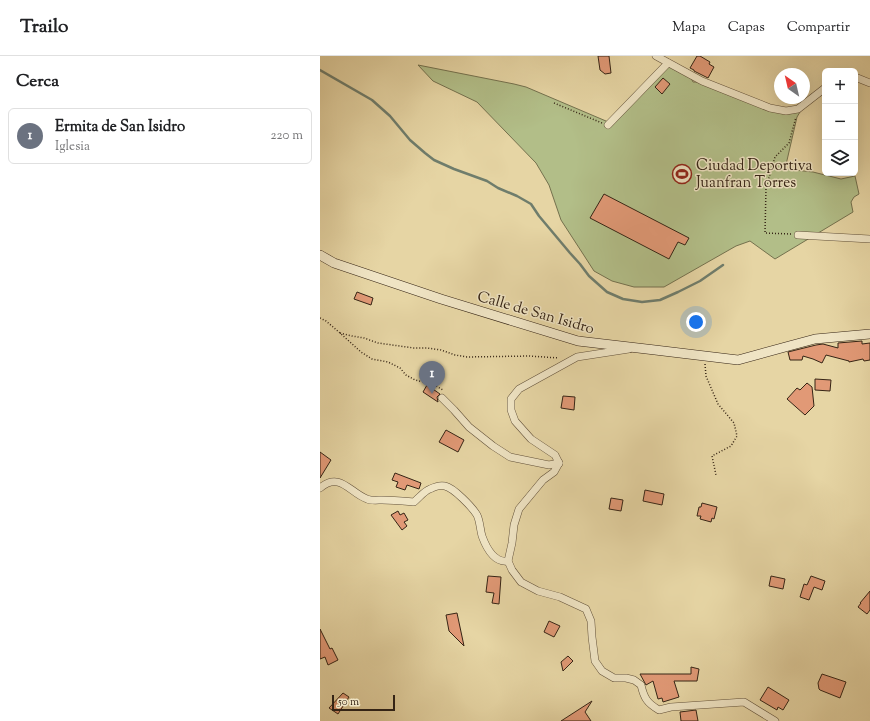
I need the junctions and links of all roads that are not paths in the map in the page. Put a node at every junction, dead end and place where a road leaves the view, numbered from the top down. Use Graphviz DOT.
graph roads {
  1 [pos="656,56"];
  2 [pos="668,63"];
  3 [pos="858,78"];
  4 [pos="870,83"];
  5 [pos="822,90"];
  6 [pos="608,125"];
  7 [pos="798,235"];
  8 [pos="870,239"];
  9 [pos="320,255"];
  10 [pos="870,334"];
  11 [pos="639,348"];
  12 [pos="442,398"];
  13 [pos="559,463"];
  14 [pos="320,488"];
  15 [pos="508,560"];
  16 [pos="775,721"];
  1 -- 2 [label="street"];
  2 -- 5 [label="street"];
  2 -- 6 [label="street"];
  3 -- 4 [label="street"];
  7 -- 8 [label="street"];
  9 -- 11 [label="street, Calle de San Isidro"];
  10 -- 11 [label="street, Calle de San Isidro"];
  11 -- 13 [label="street"];
  12 -- 13 [label="street"];
  13 -- 15 [label="street"];
  14 -- 15 [label="street"];
  15 -- 16 [label="street"];
}
